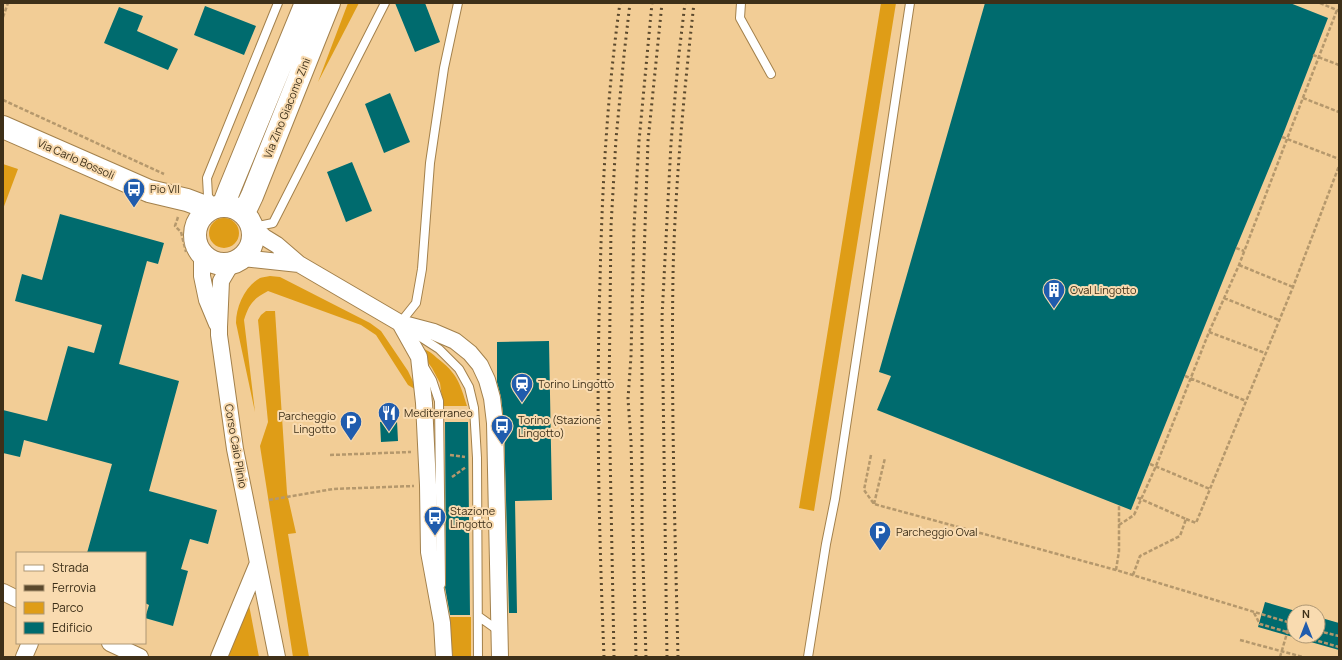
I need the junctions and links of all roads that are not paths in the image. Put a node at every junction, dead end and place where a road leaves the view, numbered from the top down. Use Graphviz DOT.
graph roads {
  1 [pos="278,3"];
  2 [pos="306,3"];
  3 [pos="329,3"];
  4 [pos="385,3"];
  5 [pos="458,3"];
  6 [pos="742,3"];
  7 [pos="910,3"];
  8 [pos="771,74"];
  9 [pos="3,128"];
  10 [pos="149,191"];
  11 [pos="217,208"];
  12 [pos="248,220"];
  13 [pos="196,228"];
  14 [pos="202,254"];
  15 [pos="237,261"];
  16 [pos="299,264"];
  17 [pos="400,324"];
  18 [pos="219,327"];
  19 [pos="258,563"];
  20 [pos="3,592"];
  21 [pos="16,598"];
  22 [pos="478,616"];
  23 [pos="499,631"];
  24 [pos="30,644"];
  25 [pos="112,644"];
  26 [pos="24,657"];
  27 [pos="140,657"];
  28 [pos="219,657"];
  29 [pos="277,657"];
  30 [pos="444,657"];
  31 [pos="478,657"];
  32 [pos="500,657"];
  33 [pos="808,657"];
  1 -- 11 [label="lane"];
  2 -- 11 [label="street, Via Zino Giacomo Zini"];
  3 -- 12 [label="street, Via Zino Giacomo Zini"];
  4 -- 12 [label="lane"];
  5 -- 17 [label="lane"];
  6 -- 8 [label="lane"];
  7 -- 33 [label="lane"];
  9 -- 10 [label="street, Via Carlo Bossoli"];
  10 -- 11 [label="street, Via Carlo Bossoli"];
  10 -- 13 [label="street, Via Carlo Bossoli"];
  11 -- 12 [label="street"];
  11 -- 13 [label="street"];
  12 -- 15 [label="street"];
  12 -- 16 [label="street"];
  13 -- 14 [label="street"];
  14 -- 15 [label="street"];
  14 -- 18 [label="street, Corso Caio Plinio"];
  15 -- 16 [label="street"];
  15 -- 18 [label="street, Corso Caio Plinio"];
  16 -- 17 [label="street"];
  17 -- 22 [label="lane"];
  17 -- 23 [label="street"];
  17 -- 30 [label="street"];
  18 -- 19 [label="street, Corso Caio Plinio"];
  19 -- 28 [label="street"];
  19 -- 29 [label="street, Corso Caio Plinio"];
  20 -- 21 [label="street"];
  22 -- 23 [label="lane"];
  22 -- 31 [label="lane"];
  23 -- 32 [label="street"];
  24 -- 26 [label="street"];
  25 -- 27 [label="street"];
}
